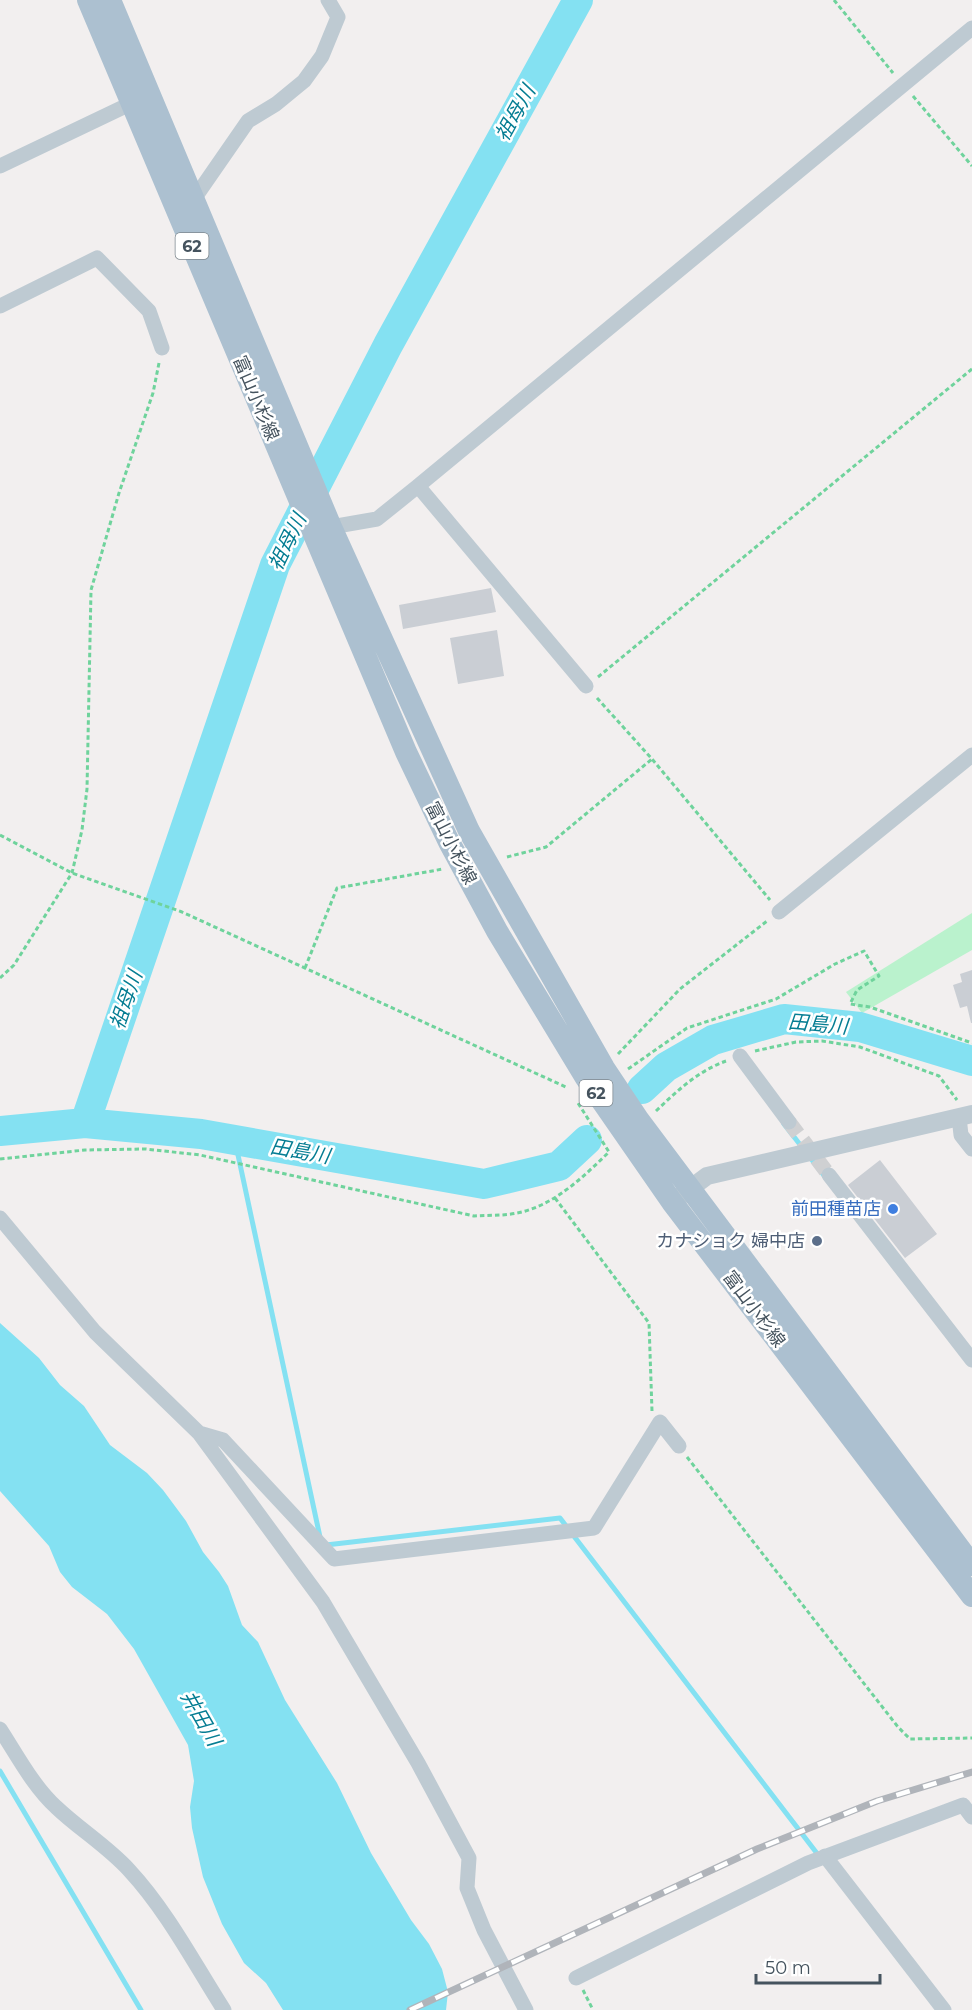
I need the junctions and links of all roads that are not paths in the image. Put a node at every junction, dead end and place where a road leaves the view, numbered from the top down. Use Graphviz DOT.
graph roads {
  1 [pos="88,0"];
  2 [pos="110,0"];
  3 [pos="330,1"];
  4 [pos="972,28"];
  5 [pos="132,104"];
  6 [pos="0,166"];
  7 [pos="194,199"];
  8 [pos="0,306"];
  9 [pos="162,348"];
  10 [pos="418,486"];
  11 [pos="323,524"];
  12 [pos="586,686"];
  13 [pos="972,755"];
  14 [pos="779,912"];
  15 [pos="740,1056"];
  16 [pos="966,1116"];
  17 [pos="789,1122"];
  18 [pos="972,1149"];
  19 [pos="829,1175"];
  20 [pos="690,1187"];
  21 [pos="672,1202"];
  22 [pos="0,1218"];
  23 [pos="972,1360"];
  24 [pos="199,1433"];
  25 [pos="678,1446"];
  26 [pos="972,1565"];
  27 [pos="972,1596"];
  28 [pos="0,1729"];
  29 [pos="972,1818"];
  30 [pos="825,1856"];
  31 [pos="576,1978"];
  32 [pos="224,2010"];
  33 [pos="526,2010"];
  34 [pos="944,2010"];
  1 -- 5 [label="main road, 富山小杉線 / 62"];
  2 -- 7 [label="main road, 富山小杉線 / 62"];
  3 -- 7 [label="street"];
  4 -- 10 [label="street"];
  5 -- 6 [label="street"];
  5 -- 11 [label="main road, 富山小杉線 / 62"];
  7 -- 11 [label="main road, 富山小杉線 / 62"];
  8 -- 9 [label="street"];
  10 -- 11 [label="street"];
  10 -- 12 [label="street"];
  11 -- 20 [label="main road, 富山小杉線 / 62"];
  11 -- 21 [label="main road, 富山小杉線 / 62"];
  13 -- 14 [label="street"];
  15 -- 17 [label="street"];
  16 -- 18 [label="street"];
  16 -- 20 [label="street"];
  19 -- 23 [label="street"];
  20 -- 21 [label="street"];
  20 -- 26 [label="main road, 富山小杉線 / 62"];
  21 -- 27 [label="main road, 富山小杉線 / 62"];
  22 -- 24 [label="street"];
  24 -- 25 [label="street"];
  24 -- 33 [label="street"];
  28 -- 32 [label="street"];
  29 -- 30 [label="street"];
  30 -- 31 [label="street"];
  30 -- 34 [label="street"];
}
